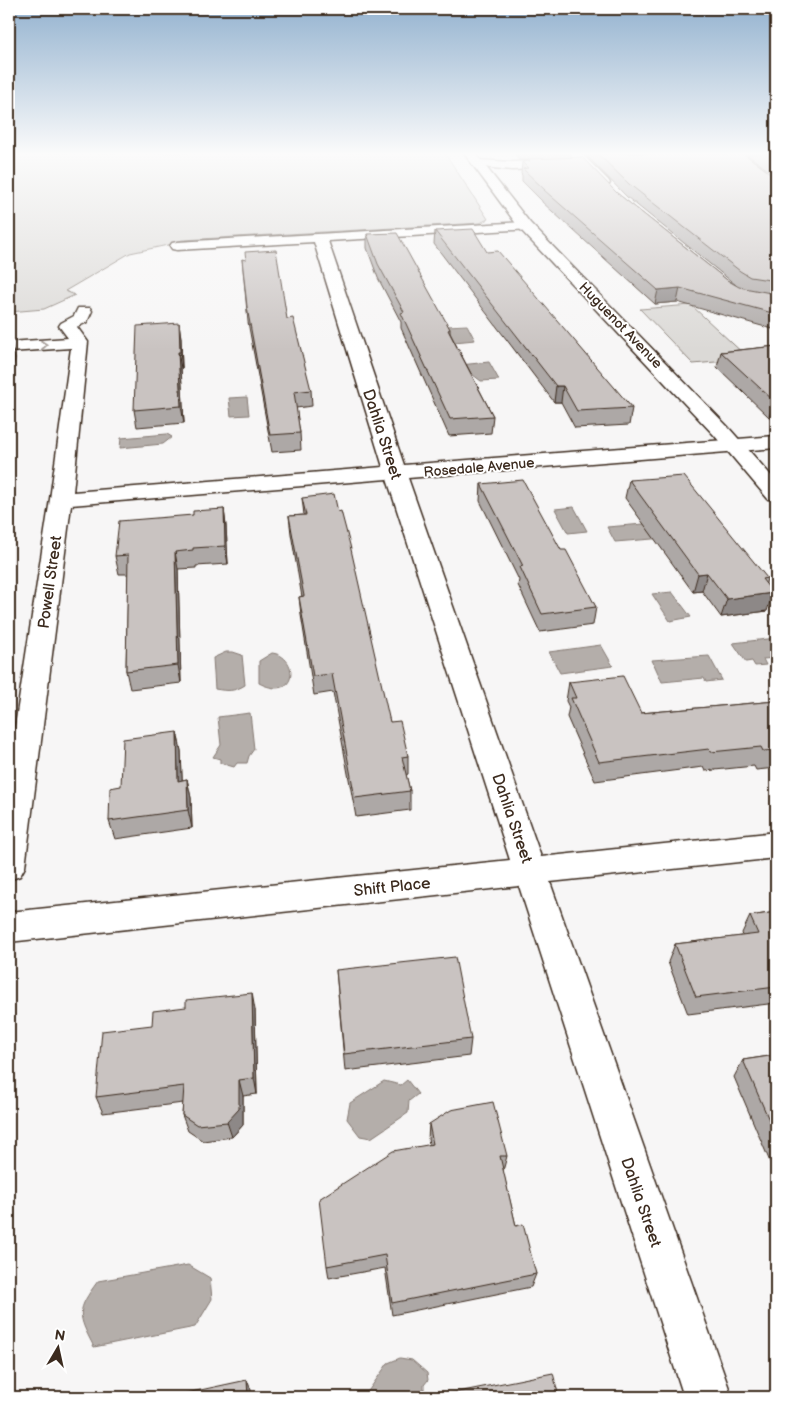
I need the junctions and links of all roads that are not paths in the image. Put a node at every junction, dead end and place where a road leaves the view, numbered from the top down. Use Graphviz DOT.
graph roads {
  1 [pos="519,219"];
  2 [pos="525,226"];
  3 [pos="320,238"];
  4 [pos="177,246"];
  5 [pos="77,326"];
  6 [pos="9,333"];
  7 [pos="9,347"];
  8 [pos="776,442"];
  9 [pos="736,447"];
  10 [pos="396,474"];
  11 [pos="776,494"];
  12 [pos="61,499"];
  13 [pos="18,734"];
  14 [pos="776,845"];
  15 [pos="9,867"];
  16 [pos="532,871"];
  17 [pos="9,927"];
  18 [pos="708,1397"];
  1 -- 2 [label="street, Huguenot Avenue"];
  2 -- 3 [label="street"];
  2 -- 9 [label="street, Huguenot Avenue"];
  3 -- 4 [label="street"];
  3 -- 10 [label="street, Dahlia Street"];
  5 -- 6 [label="street"];
  7 -- 5 [label="street, one-way"];
  5 -- 12 [label="street, Powell Street"];
  8 -- 9 [label="street, Rosedale Avenue"];
  9 -- 10 [label="street, Rosedale Avenue"];
  9 -- 11 [label="street, Huguenot Avenue"];
  10 -- 12 [label="street, Rosedale Avenue"];
  10 -- 16 [label="street, Dahlia Street"];
  12 -- 13 [label="street, Powell Street"];
  13 -- 15 [label="street, Powell Street"];
  14 -- 16 [label="street, Shift Place"];
  16 -- 17 [label="street, Shift Place"];
  16 -- 18 [label="street, Dahlia Street"];
}
